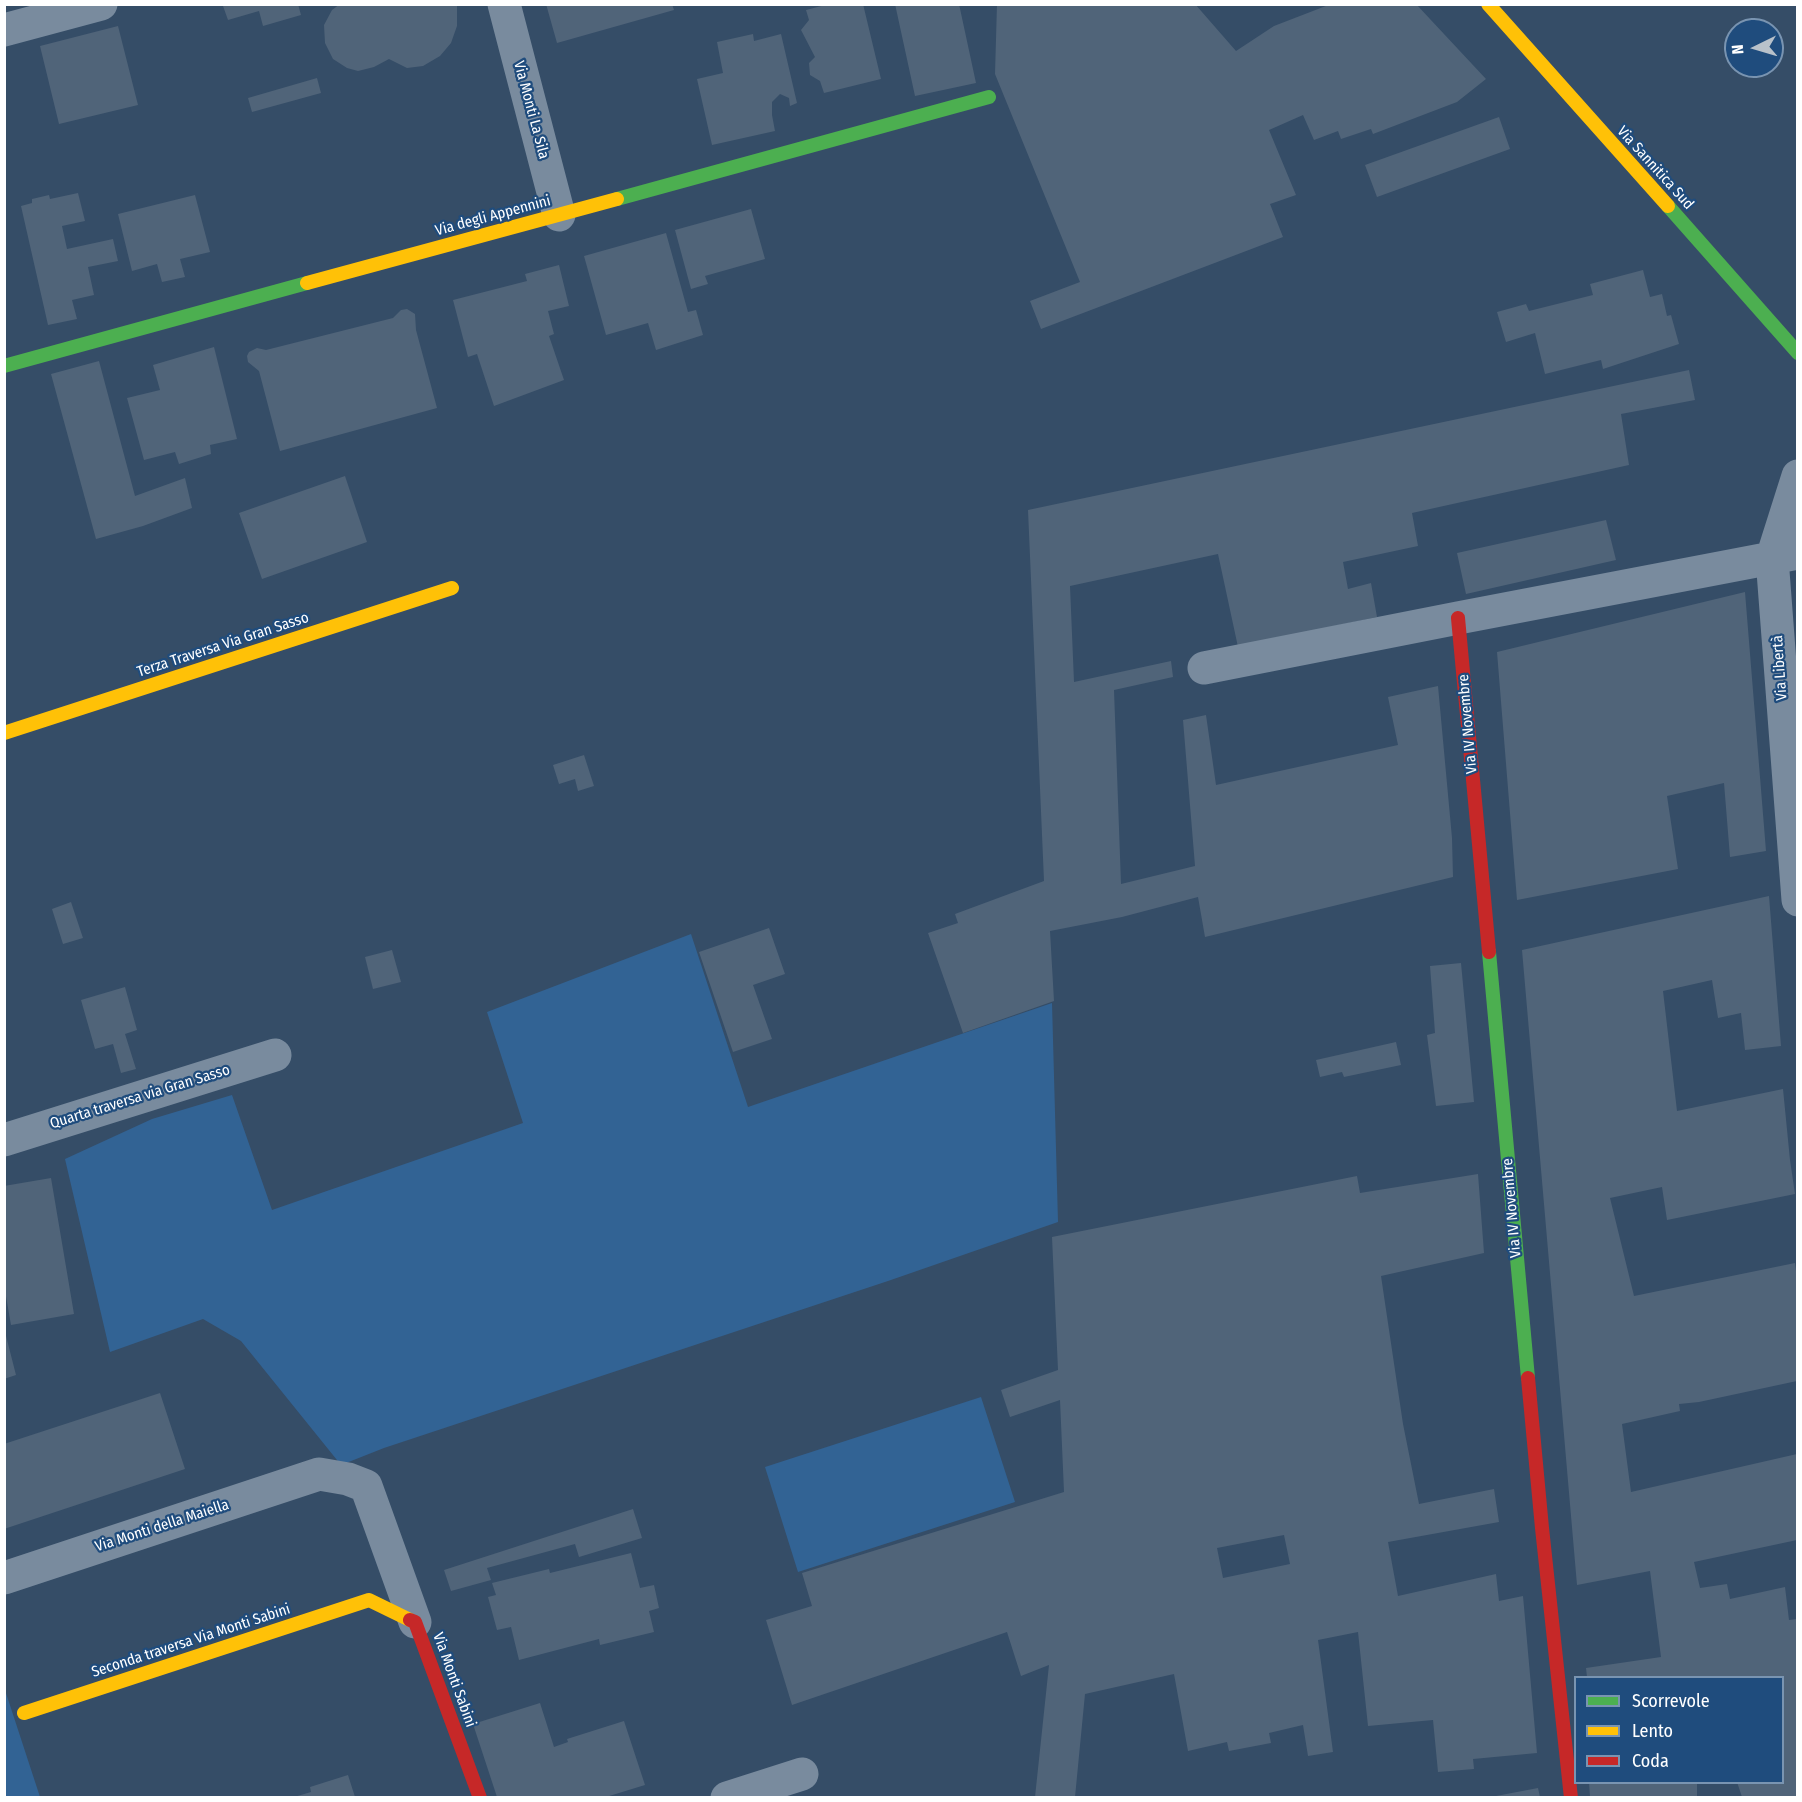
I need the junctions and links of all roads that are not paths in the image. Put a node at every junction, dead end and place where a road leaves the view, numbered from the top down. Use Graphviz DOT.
graph roads {
  1 [pos="101,4"];
  2 [pos="504,4"];
  3 [pos="1488,4"];
  4 [pos="4,30"];
  5 [pos="989,97"];
  6 [pos="559,215"];
  7 [pos="1797,353"];
  8 [pos="4,366"];
  9 [pos="1797,476"];
  10 [pos="1785,556"];
  11 [pos="452,588"];
  12 [pos="1458,618"];
  13 [pos="1204,668"];
  14 [pos="4,733"];
  15 [pos="1797,900"];
  16 [pos="275,1055"];
  17 [pos="4,1140"];
  18 [pos="4,1578"];
  19 [pos="369,1600"];
  20 [pos="415,1622"];
  21 [pos="24,1713"];
  22 [pos="802,1774"];
  23 [pos="480,1797"];
  24 [pos="727,1797"];
  25 [pos="1571,1797"];
  1 -- 4 [label="street"];
  2 -- 6 [label="street, Via Monti La Sila"];
  3 -- 7 [label="street, Via Sannitica Sud"];
  5 -- 6 [label="street, Via degli Appennini"];
  6 -- 8 [label="street, Via degli Appennini"];
  9 -- 10 [label="street, Via Libertà"];
  10 -- 12 [label="street"];
  10 -- 15 [label="street, Via Libertà"];
  11 -- 14 [label="street, Terza Traversa Via Gran Sasso"];
  12 -- 13 [label="street"];
  12 -- 25 [label="street, Via IV Novembre"];
  16 -- 17 [label="street, Quarta traversa via Gran Sasso"];
  18 -- 20 [label="street, Via Monti della Maiella"];
  19 -- 20 [label="street, Via Monti Sabini"];
  19 -- 21 [label="street, Seconda traversa Via Monti Sabini"];
  20 -- 23 [label="street, Via Monti Sabini"];
  22 -- 24 [label="street"];
}
